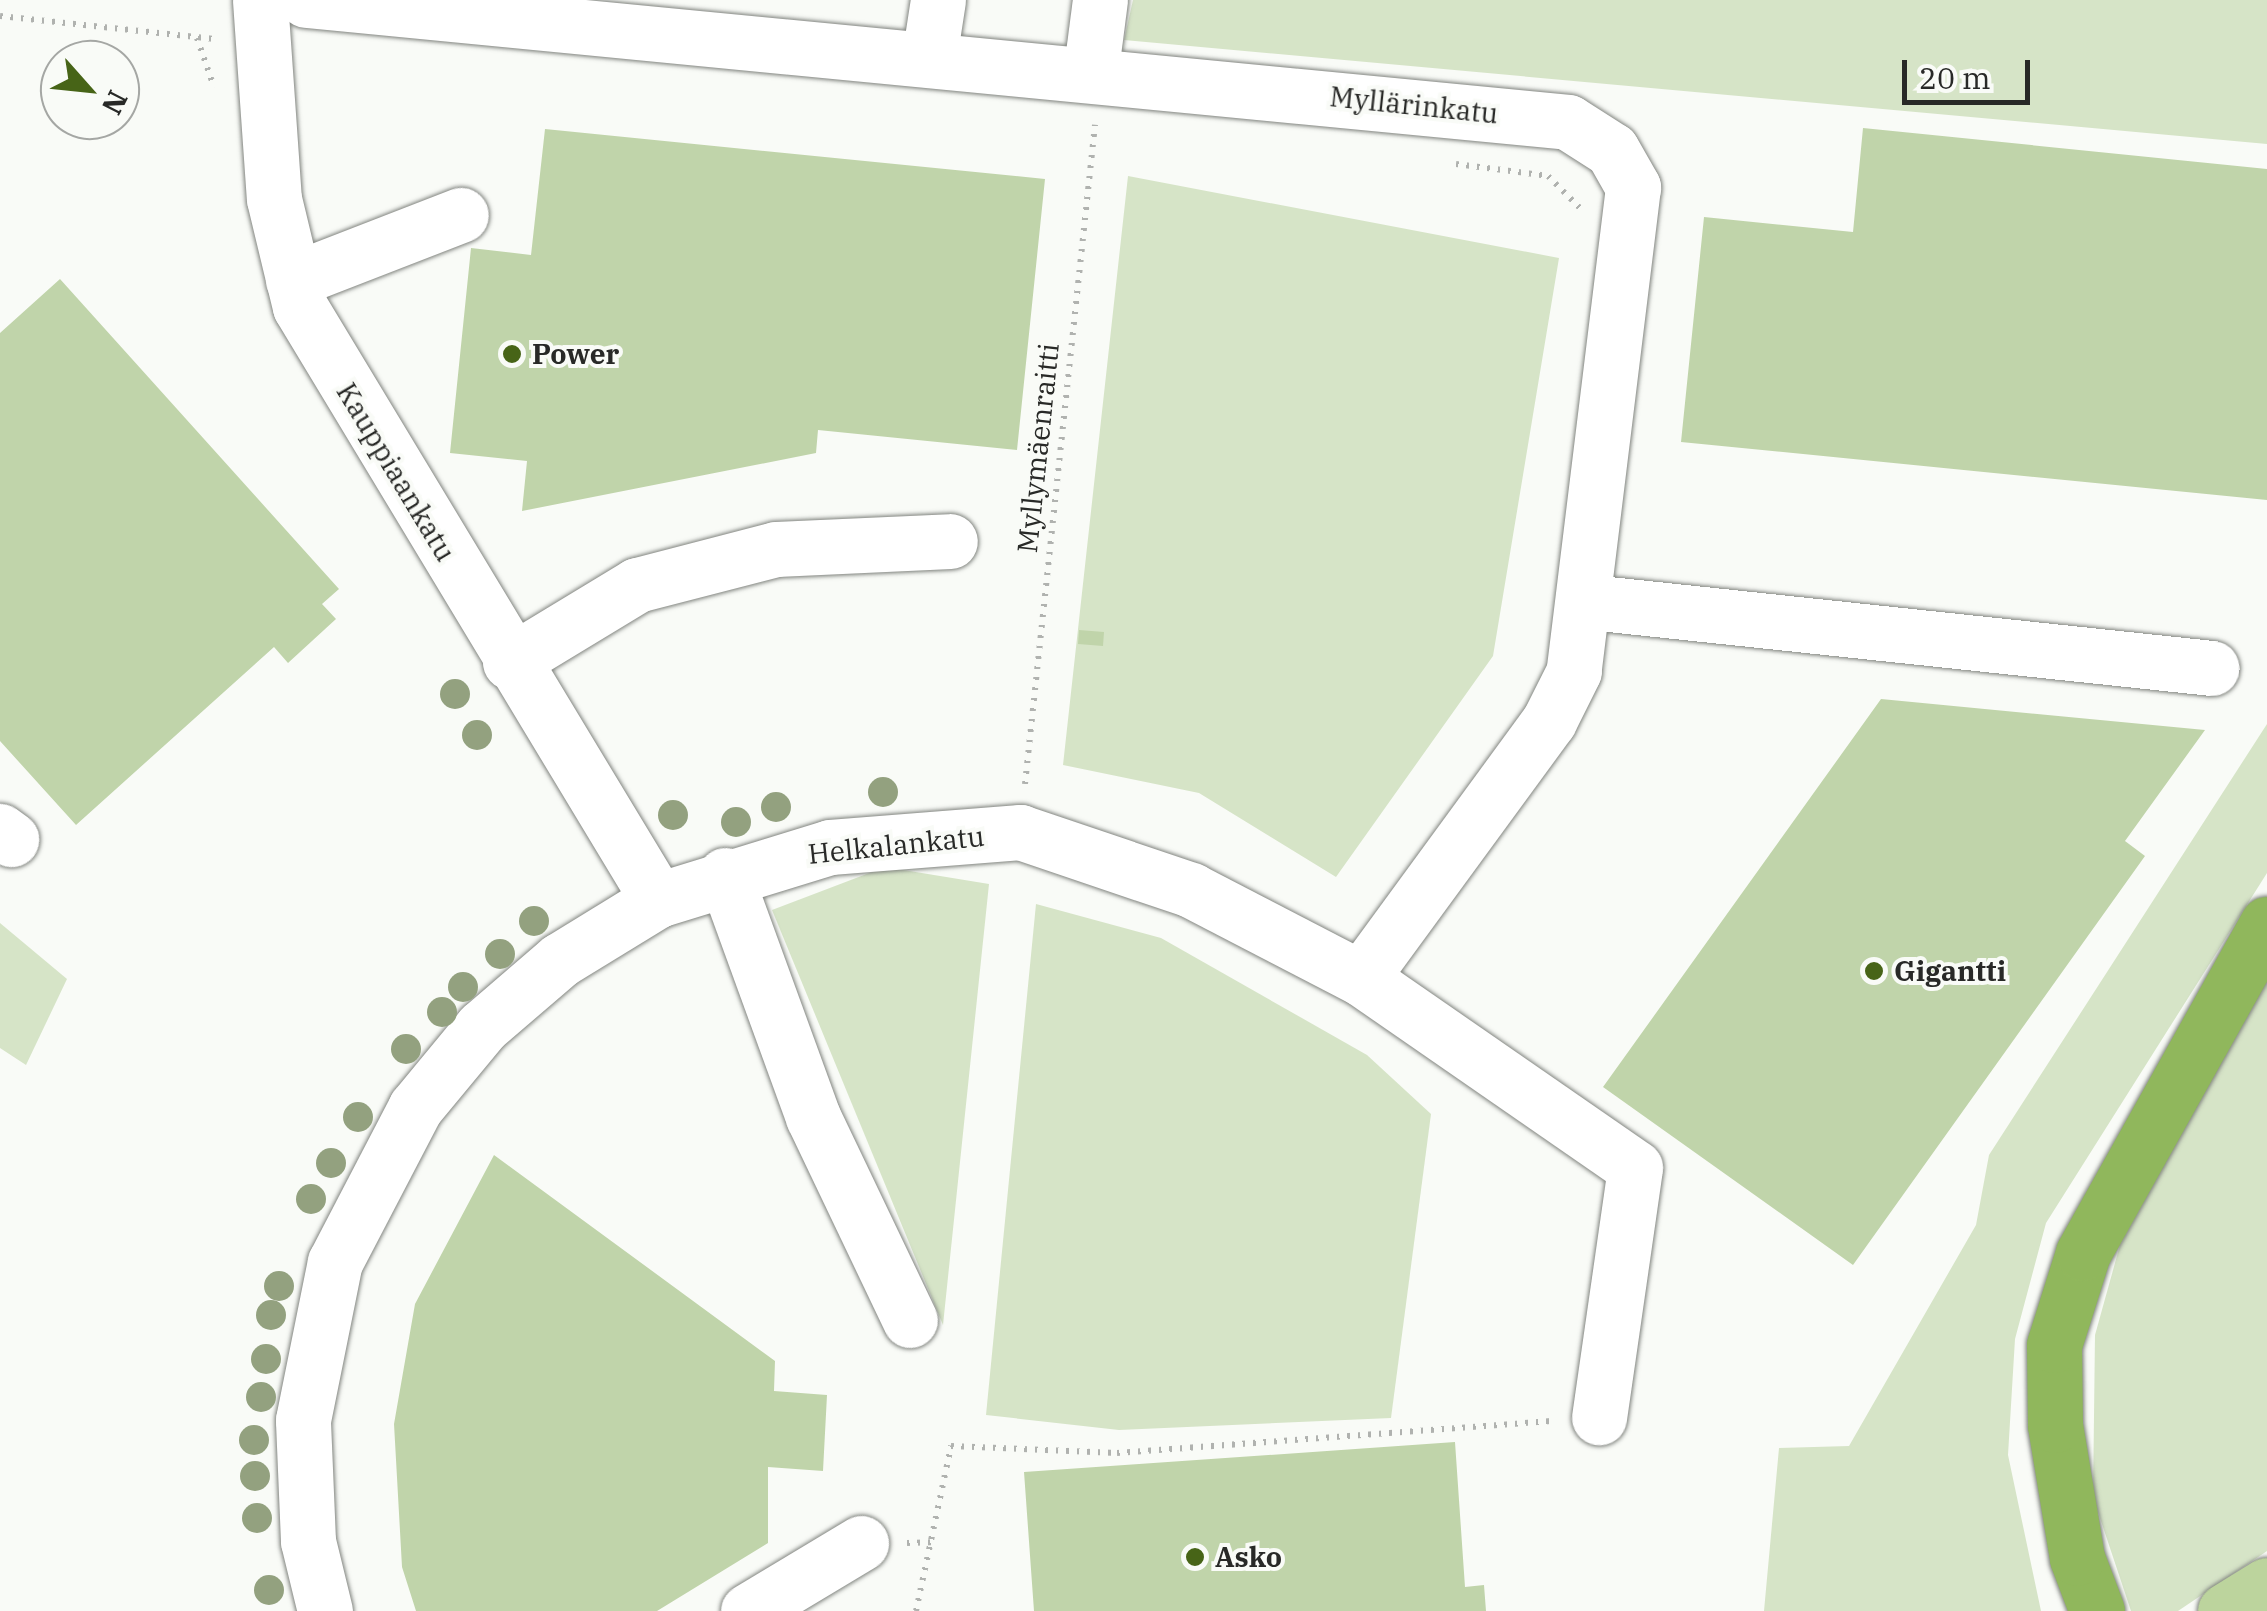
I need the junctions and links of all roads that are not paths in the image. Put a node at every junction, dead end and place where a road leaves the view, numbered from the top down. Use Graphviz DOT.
graph roads {
  1 [pos="260,0"];
  2 [pos="306,0"];
  3 [pos="938,0"];
  4 [pos="1100,0"];
  5 [pos="929,58"];
  6 [pos="1091,70"];
  7 [pos="462,215"];
  8 [pos="293,280"];
  9 [pos="950,540"];
  10 [pos="1590,602"];
  11 [pos="510,662"];
  12 [pos="2212,668"];
  13 [pos="725,876"];
  14 [pos="658,900"];
  15 [pos="2267,924"];
  16 [pos="1361,978"];
  17 [pos="910,1320"];
  18 [pos="1599,1417"];
  19 [pos="861,1543"];
  20 [pos="2267,1586"];
  21 [pos="325,1611"];
  22 [pos="748,1611"];
  23 [pos="2097,1611"];
  24 [pos="2225,1611"];
  1 -- 8 [label="street, Kauppiaankatu"];
  2 -- 5 [label="street, Myllärinkatu"];
  3 -- 5 [label="street"];
  4 -- 6 [label="street"];
  5 -- 6 [label="street, Myllärinkatu"];
  6 -- 10 [label="street, Myllärinkatu"];
  7 -- 8 [label="street"];
  8 -- 11 [label="street, Kauppiaankatu"];
  9 -- 11 [label="street"];
  10 -- 12 [label="street"];
  10 -- 16 [label="street, Myllärinkatu"];
  11 -- 14 [label="street, Kauppiaankatu"];
  13 -- 14 [label="street, Helkalankatu"];
  13 -- 16 [label="street, Helkalankatu"];
  13 -- 17 [label="street"];
  14 -- 21 [label="street, Helkalankatu"];
  15 -- 23 [label="highway"];
  16 -- 18 [label="street, Helkalankatu"];
  19 -- 22 [label="street"];
  20 -- 24 [label="main road"];
}
